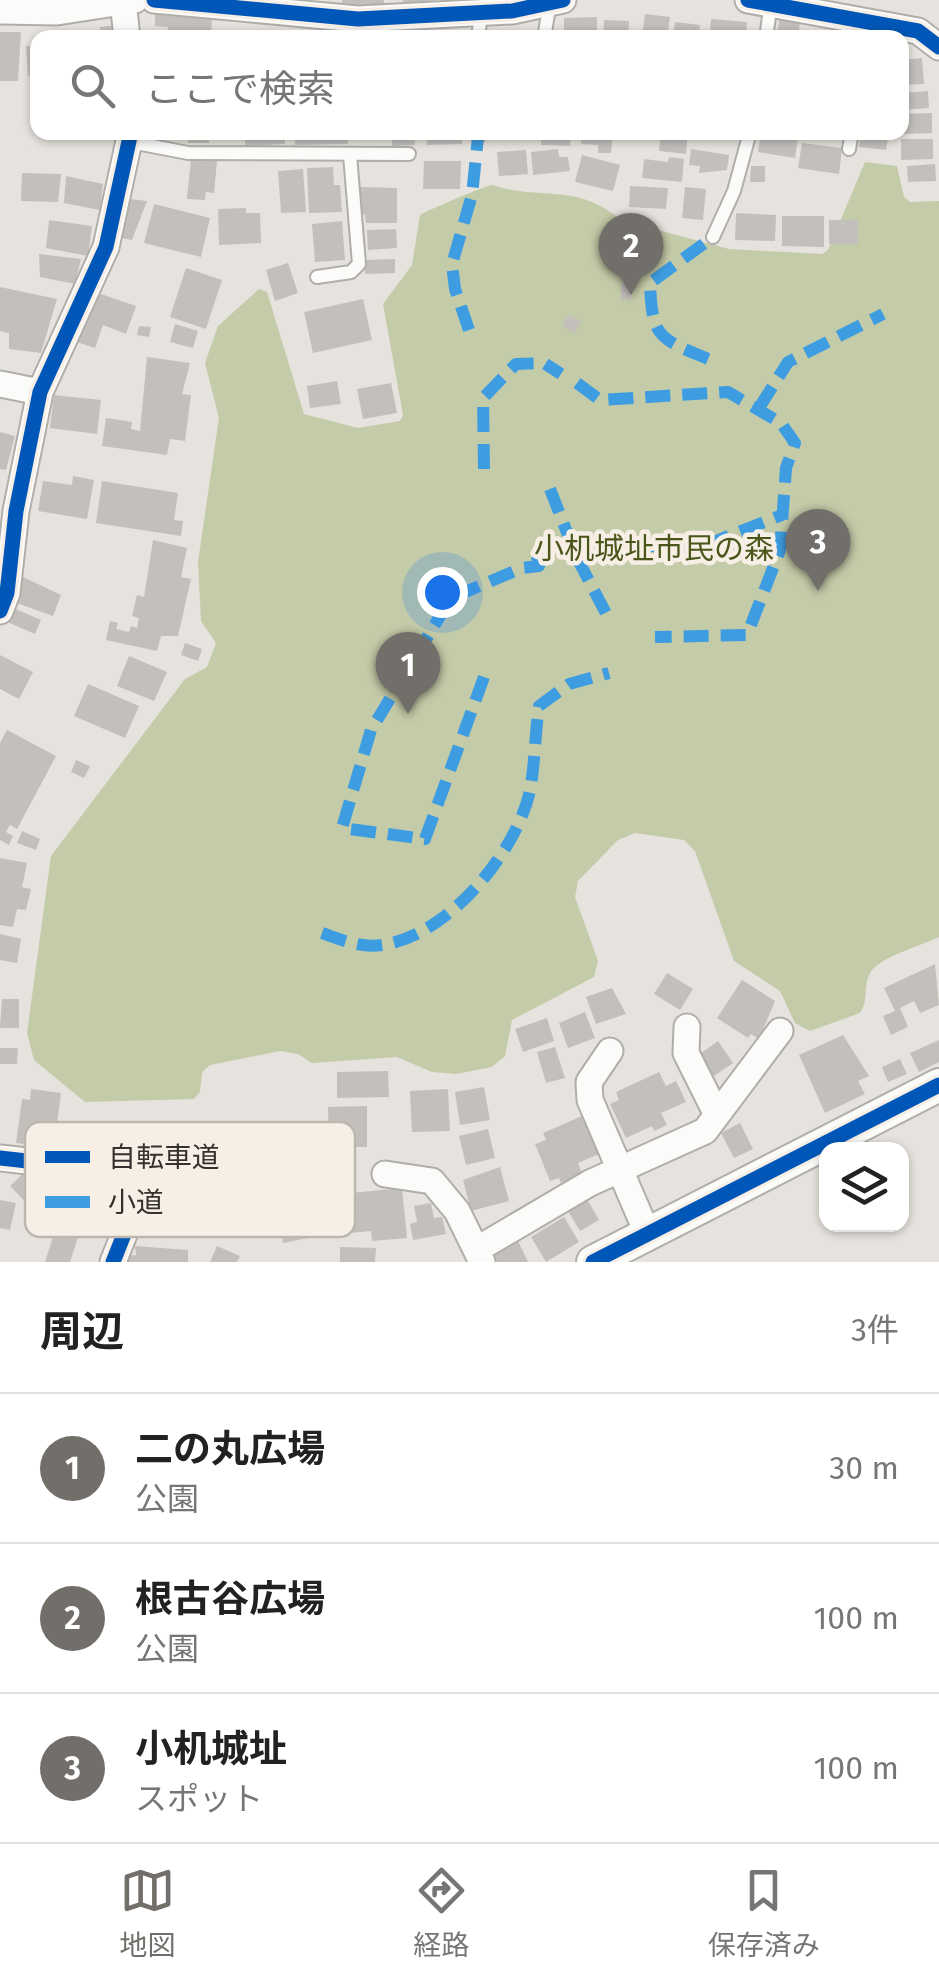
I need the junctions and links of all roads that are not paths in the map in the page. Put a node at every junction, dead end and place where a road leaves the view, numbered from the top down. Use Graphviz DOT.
graph roads {
  1 [pos="123,0"];
  2 [pos="135,0"];
  3 [pos="154,0"];
  4 [pos="557,1"];
  5 [pos="760,1"];
  6 [pos="0,12"];
  7 [pos="479,26"];
  8 [pos="872,29"];
  9 [pos="127,30"];
  10 [pos="547,30"];
  11 [pos="765,30"];
  12 [pos="909,31"];
  13 [pos="938,46"];
  14 [pos="939,63"];
  15 [pos="130,140"];
  16 [pos="142,140"];
  17 [pos="748,140"];
  18 [pos="851,140"];
  19 [pos="849,149"];
  20 [pos="408,154"];
  21 [pos="350,155"];
  22 [pos="713,237"];
  23 [pos="317,277"];
  24 [pos="0,384"];
  25 [pos="40,392"];
  26 [pos="0,611"];
  27 [pos="686,1027"];
  28 [pos="780,1031"];
  29 [pos="610,1051"];
  30 [pos="939,1085"];
  31 [pos="717,1115"];
  32 [pos="0,1158"];
  33 [pos="25,1161"];
  34 [pos="618,1168"];
  35 [pos="384,1174"];
  36 [pos="648,1235"];
  37 [pos="122,1237"];
  38 [pos="479,1256"];
  39 [pos="112,1262"];
  40 [pos="593,1262"];
  1 -- 2 [label="street"];
  1 -- 6 [label="street"];
  1 -- 9 [label="street"];
  3 -- 7 [label="street"];
  4 -- 7 [label="street"];
  4 -- 10 [label="lane"];
  5 -- 8 [label="street"];
  5 -- 11 [label="lane"];
  12 -- 13 [label="street"];
  13 -- 14 [label="street"];
  15 -- 25 [label="street"];
  16 -- 21 [label="lane"];
  17 -- 22 [label="lane"];
  18 -- 19 [label="lane"];
  20 -- 21 [label="lane"];
  21 -- 23 [label="lane"];
  24 -- 25 [label="street"];
  25 -- 26 [label="street"];
  27 -- 31 [label="street"];
  28 -- 31 [label="street"];
  29 -- 34 [label="street"];
  30 -- 36 [label="street"];
  31 -- 34 [label="street"];
  32 -- 33 [label="street"];
  34 -- 36 [label="street"];
  34 -- 38 [label="street"];
  35 -- 38 [label="street"];
  36 -- 40 [label="street"];
  37 -- 39 [label="street"];
}
